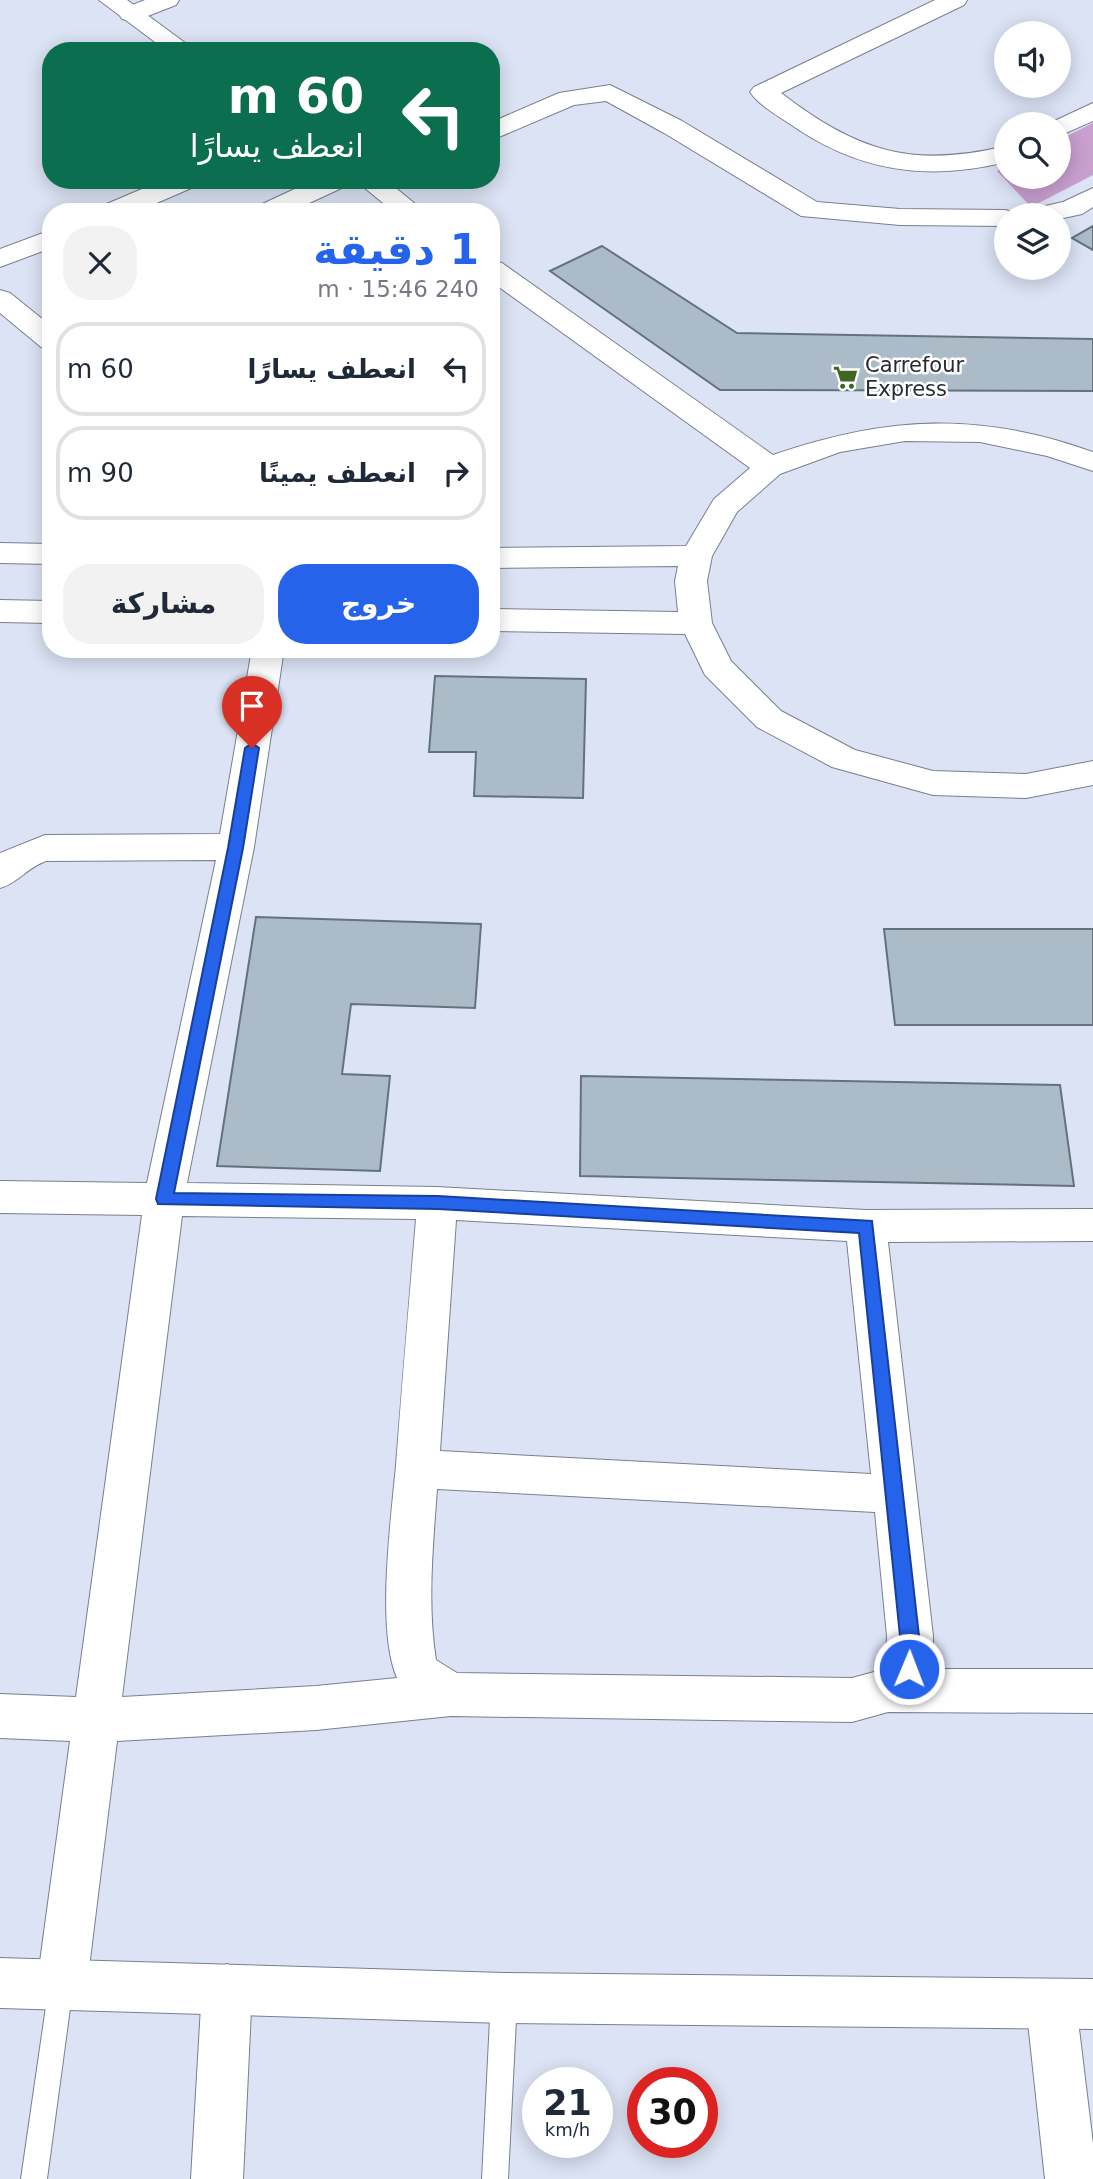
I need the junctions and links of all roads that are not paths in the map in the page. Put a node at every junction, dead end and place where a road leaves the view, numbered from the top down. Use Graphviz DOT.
graph roads {
  1 [pos="167,0"];
  2 [pos="955,0"];
  3 [pos="121,7"];
  4 [pos="171,42"];
  5 [pos="1093,111"];
  6 [pos="1071,122"];
  7 [pos="500,128"];
  8 [pos="994,157"];
  9 [pos="165,189"];
  10 [pos="317,189"];
  11 [pos="384,189"];
  12 [pos="1093,196"];
  13 [pos="133,203"];
  14 [pos="287,203"];
  15 [pos="401,203"];
  16 [pos="1071,208"];
  17 [pos="994,218"];
  18 [pos="42,242"];
  19 [pos="0,259"];
  20 [pos="500,275"];
  21 [pos="0,299"];
  22 [pos="39,317"];
  23 [pos="0,334"];
  24 [pos="1093,462"];
  25 [pos="769,467"];
  26 [pos="0,553"];
  27 [pos="42,554"];
  28 [pos="695,556"];
  29 [pos="500,558"];
  30 [pos="0,611"];
  31 [pos="42,612"];
  32 [pos="500,620"];
  33 [pos="696,623"];
  34 [pos="267,658"];
  35 [pos="1093,773"];
  36 [pos="236,848"];
  37 [pos="7,862"];
  38 [pos="0,1197"];
  39 [pos="164,1199"];
  40 [pos="438,1203"];
  41 [pos="1093,1225"];
  42 [pos="866,1226"];
  43 [pos="417,1469"];
  44 [pos="895,1494"];
  45 [pos="888,1690"];
  46 [pos="1093,1691"];
  47 [pos="451,1694"];
  48 [pos="0,1716"];
  49 [pos="96,1720"];
  50 [pos="0,1983"];
  51 [pos="62,1984"];
  52 [pos="227,1989"];
  53 [pos="504,1998"];
  54 [pos="1072,2004"];
  55 [pos="34,2179"];
  56 [pos="217,2179"];
  57 [pos="495,2179"];
  58 [pos="1071,2179"];
  1 -- 3 [label="street"];
  2 -- 8 [label="street"];
  3 -- 4 [label="street"];
  5 -- 6 [label="street"];
  7 -- 17 [label="street"];
  9 -- 13 [label="street"];
  10 -- 14 [label="street"];
  11 -- 15 [label="street"];
  12 -- 16 [label="street"];
  18 -- 19 [label="street"];
  20 -- 25 [label="street"];
  21 -- 22 [label="street"];
  22 -- 23 [label="street"];
  24 -- 25 [label="street"];
  25 -- 28 [label="street"];
  26 -- 27 [label="street"];
  28 -- 29 [label="street"];
  28 -- 33 [label="street"];
  30 -- 31 [label="street"];
  32 -- 33 [label="street"];
  33 -- 35 [label="street"];
  34 -- 36 [label="street"];
  36 -- 37 [label="street"];
  36 -- 39 [label="street"];
  38 -- 39 [label="street"];
  39 -- 40 [label="street"];
  39 -- 49 [label="street"];
  40 -- 42 [label="street"];
  40 -- 43 [label="street"];
  41 -- 42 [label="street"];
  42 -- 44 [label="street"];
  43 -- 44 [label="street"];
  43 -- 47 [label="street"];
  44 -- 45 [label="street"];
  45 -- 46 [label="street"];
  45 -- 47 [label="street"];
  47 -- 49 [label="street"];
  48 -- 49 [label="street"];
  49 -- 51 [label="street"];
  50 -- 51 [label="street"];
  51 -- 52 [label="street"];
  51 -- 55 [label="lane"];
  52 -- 53 [label="street"];
  52 -- 56 [label="street"];
  53 -- 54 [label="street"];
  53 -- 57 [label="lane"];
  54 -- 58 [label="street"];
}
